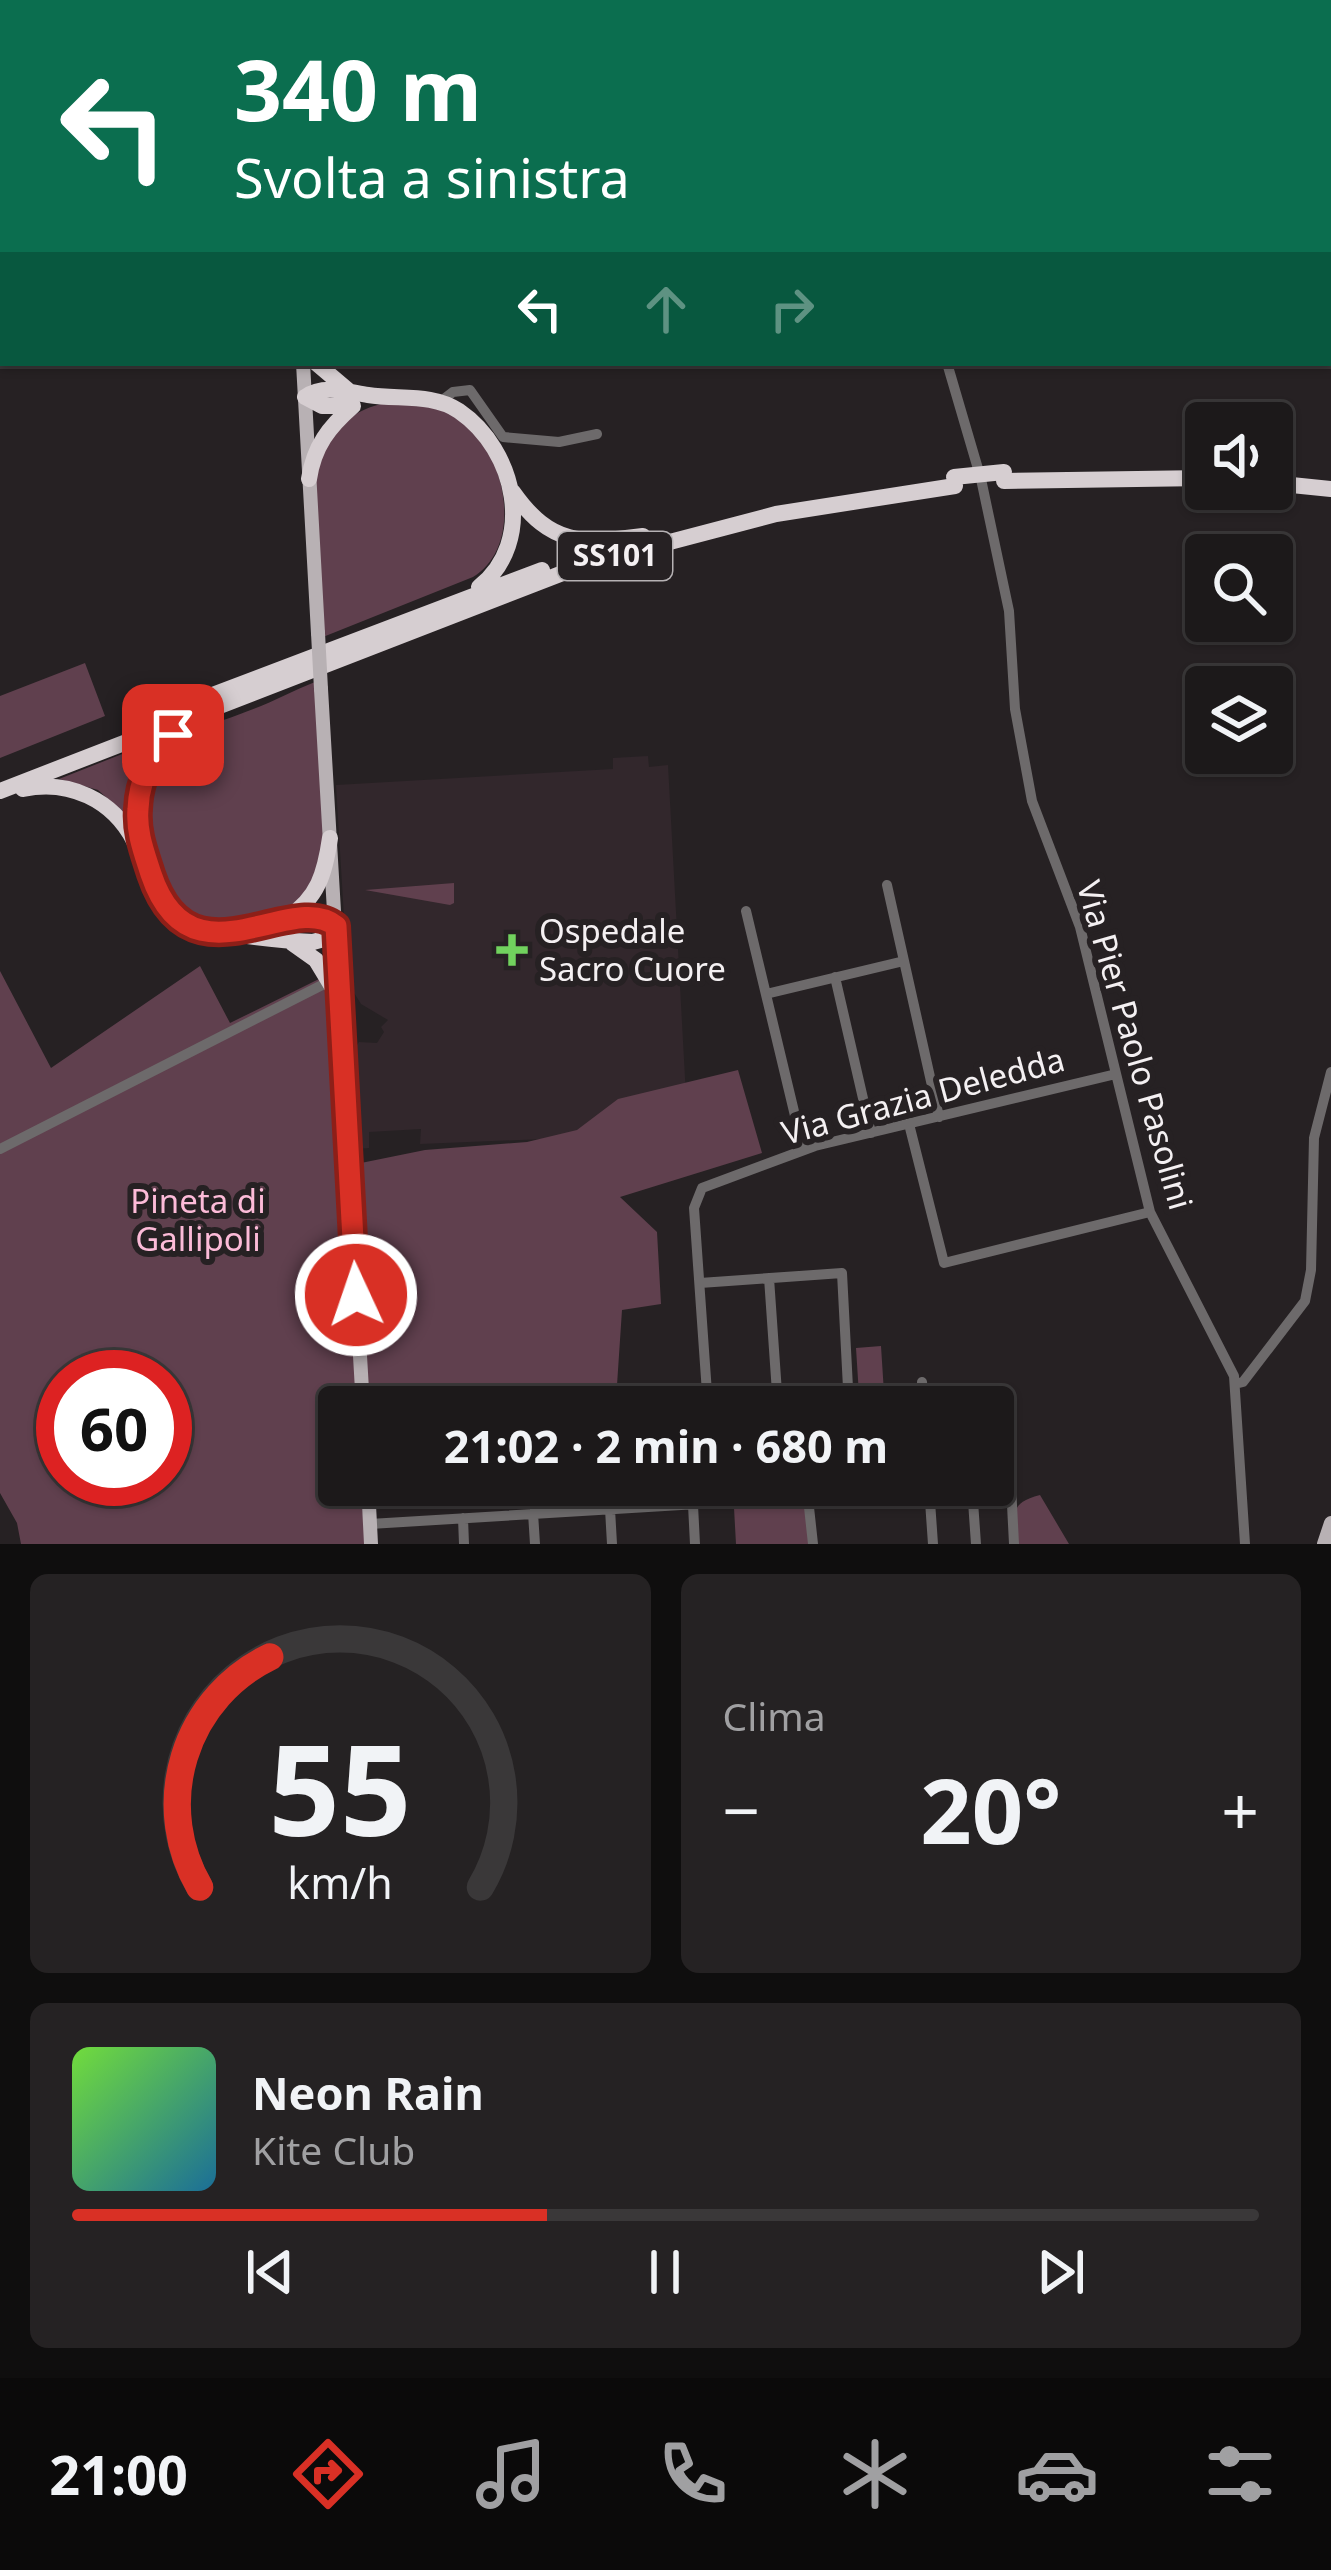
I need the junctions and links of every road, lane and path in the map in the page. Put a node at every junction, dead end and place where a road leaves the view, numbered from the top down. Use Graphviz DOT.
graph roads {
  1 [pos="303,366"];
  2 [pos="319,366"];
  3 [pos="948,366"];
  4 [pos="305,397"];
  5 [pos="351,399"];
  6 [pos="440,402"];
  7 [pos="597,434"];
  8 [pos="1185,474"];
  9 [pos="1293,478"];
  10 [pos="309,479"];
  11 [pos="1331,479"];
  12 [pos="954,481"];
  13 [pos="1293,482"];
  14 [pos="510,488"];
  15 [pos="1331,489"];
  16 [pos="643,536"];
  17 [pos="464,599"];
  18 [pos="289,678"];
  19 [pos="0,780"];
  20 [pos="0,794"];
  21 [pos="331,838"];
  22 [pos="886,885"];
  23 [pos="156,889"];
  24 [pos="746,911"];
  25 [pos="270,926"];
  26 [pos="336,926"];
  27 [pos="236,933"];
  28 [pos="286,939"];
  29 [pos="904,961"];
  30 [pos="835,976"];
  31 [pos="330,981"];
  32 [pos="766,994"];
  33 [pos="339,998"];
  34 [pos="1331,1072"];
  35 [pos="1116,1074"];
  36 [pos="939,1117"];
  37 [pos="909,1124"];
  38 [pos="871,1132"];
  39 [pos="0,1149"];
  40 [pos="803,1150"];
  41 [pos="1150,1212"];
  42 [pos="770,1278"];
  43 [pos="700,1283"];
  44 [pos="922,1382"];
  45 [pos="1235,1384"];
  46 [pos="361,1386"];
  47 [pos="706,1386"];
  48 [pos="777,1386"];
  49 [pos="848,1386"];
  50 [pos="922,1386"];
  51 [pos="369,1506"];
  52 [pos="672,1506"];
  53 [pos="693,1506"];
  54 [pos="809,1506"];
  55 [pos="930,1506"];
  56 [pos="973,1506"];
  57 [pos="1012,1506"];
  58 [pos="610,1509"];
  59 [pos="533,1513"];
  60 [pos="463,1518"];
  61 [pos="1331,1523"];
  62 [pos="370,1524"];
  63 [pos="371,1544"];
  64 [pos="464,1544"];
  65 [pos="535,1544"];
  66 [pos="612,1544"];
  67 [pos="695,1544"];
  68 [pos="813,1544"];
  69 [pos="933,1544"];
  70 [pos="976,1544"];
  71 [pos="1014,1544"];
  72 [pos="1245,1544"];
  73 [pos="1324,1544"];
  1 -- 4 [label="main road"];
  2 -- 5 [label="highway"];
  3 -- 35 [label="street, Via Pier Paolo Pasolini"];
  4 -- 5 [label="highway"];
  4 -- 10 [label="main road"];
  5 -- 6 [label="highway"];
  5 -- 10 [label="highway"];
  6 -- 7 [label="street"];
  6 -- 14 [label="highway"];
  8 -- 12 [label="highway, SS101, bridge"];
  9 -- 11 [label="highway"];
  10 -- 21 [label="main road, bridge"];
  12 -- 16 [label="highway, SS101"];
  12 -- 18 [label="highway, SS101"];
  13 -- 15 [label="highway"];
  14 -- 16 [label="highway"];
  14 -- 17 [label="highway"];
  16 -- 17 [label="highway, SS101"];
  17 -- 19 [label="highway, SS101"];
  18 -- 20 [label="highway, SS101"];
  18 -- 23 [label="highway"];
  20 -- 23 [label="highway"];
  21 -- 25 [label="highway"];
  21 -- 26 [label="main road"];
  22 -- 29 [label="street"];
  23 -- 27 [label="highway"];
  24 -- 32 [label="street"];
  25 -- 26 [label="highway"];
  25 -- 27 [label="highway"];
  26 -- 28 [label="highway"];
  26 -- 33 [label="main road"];
  27 -- 28 [label="highway"];
  28 -- 31 [label="highway"];
  29 -- 30 [label="street"];
  29 -- 36 [label="street"];
  30 -- 32 [label="street"];
  30 -- 38 [label="street"];
  31 -- 33 [label="highway"];
  31 -- 39 [label="street"];
  32 -- 40 [label="street"];
  33 -- 46 [label="main road"];
  34 -- 45 [label="street"];
  35 -- 36 [label="street, Via Grazia Deledda"];
  35 -- 41 [label="street, Via Pier Paolo Pasolini"];
  36 -- 37 [label="street, Via Grazia Deledda"];
  37 -- 38 [label="street, Via Grazia Deledda"];
  37 -- 41 [label="street"];
  38 -- 40 [label="street, Via Grazia Deledda"];
  40 -- 43 [label="street, Via Grazia Deledda"];
  41 -- 45 [label="street, Via Pier Paolo Pasolini"];
  42 -- 43 [label="street"];
  42 -- 48 [label="street"];
  42 -- 49 [label="street"];
  43 -- 47 [label="street"];
  44 -- 50 [label="street"];
  45 -- 72 [label="street, Via Pier Paolo Pasolini"];
  51 -- 62 [label="main road"];
  52 -- 58 [label="street"];
  53 -- 67 [label="street"];
  54 -- 68 [label="street"];
  55 -- 69 [label="street"];
  56 -- 70 [label="street"];
  57 -- 71 [label="street"];
  58 -- 59 [label="street"];
  58 -- 66 [label="street"];
  59 -- 60 [label="street"];
  59 -- 65 [label="street"];
  60 -- 62 [label="street"];
  60 -- 64 [label="street"];
  61 -- 73 [label="main road"];
  62 -- 63 [label="main road"];
}
